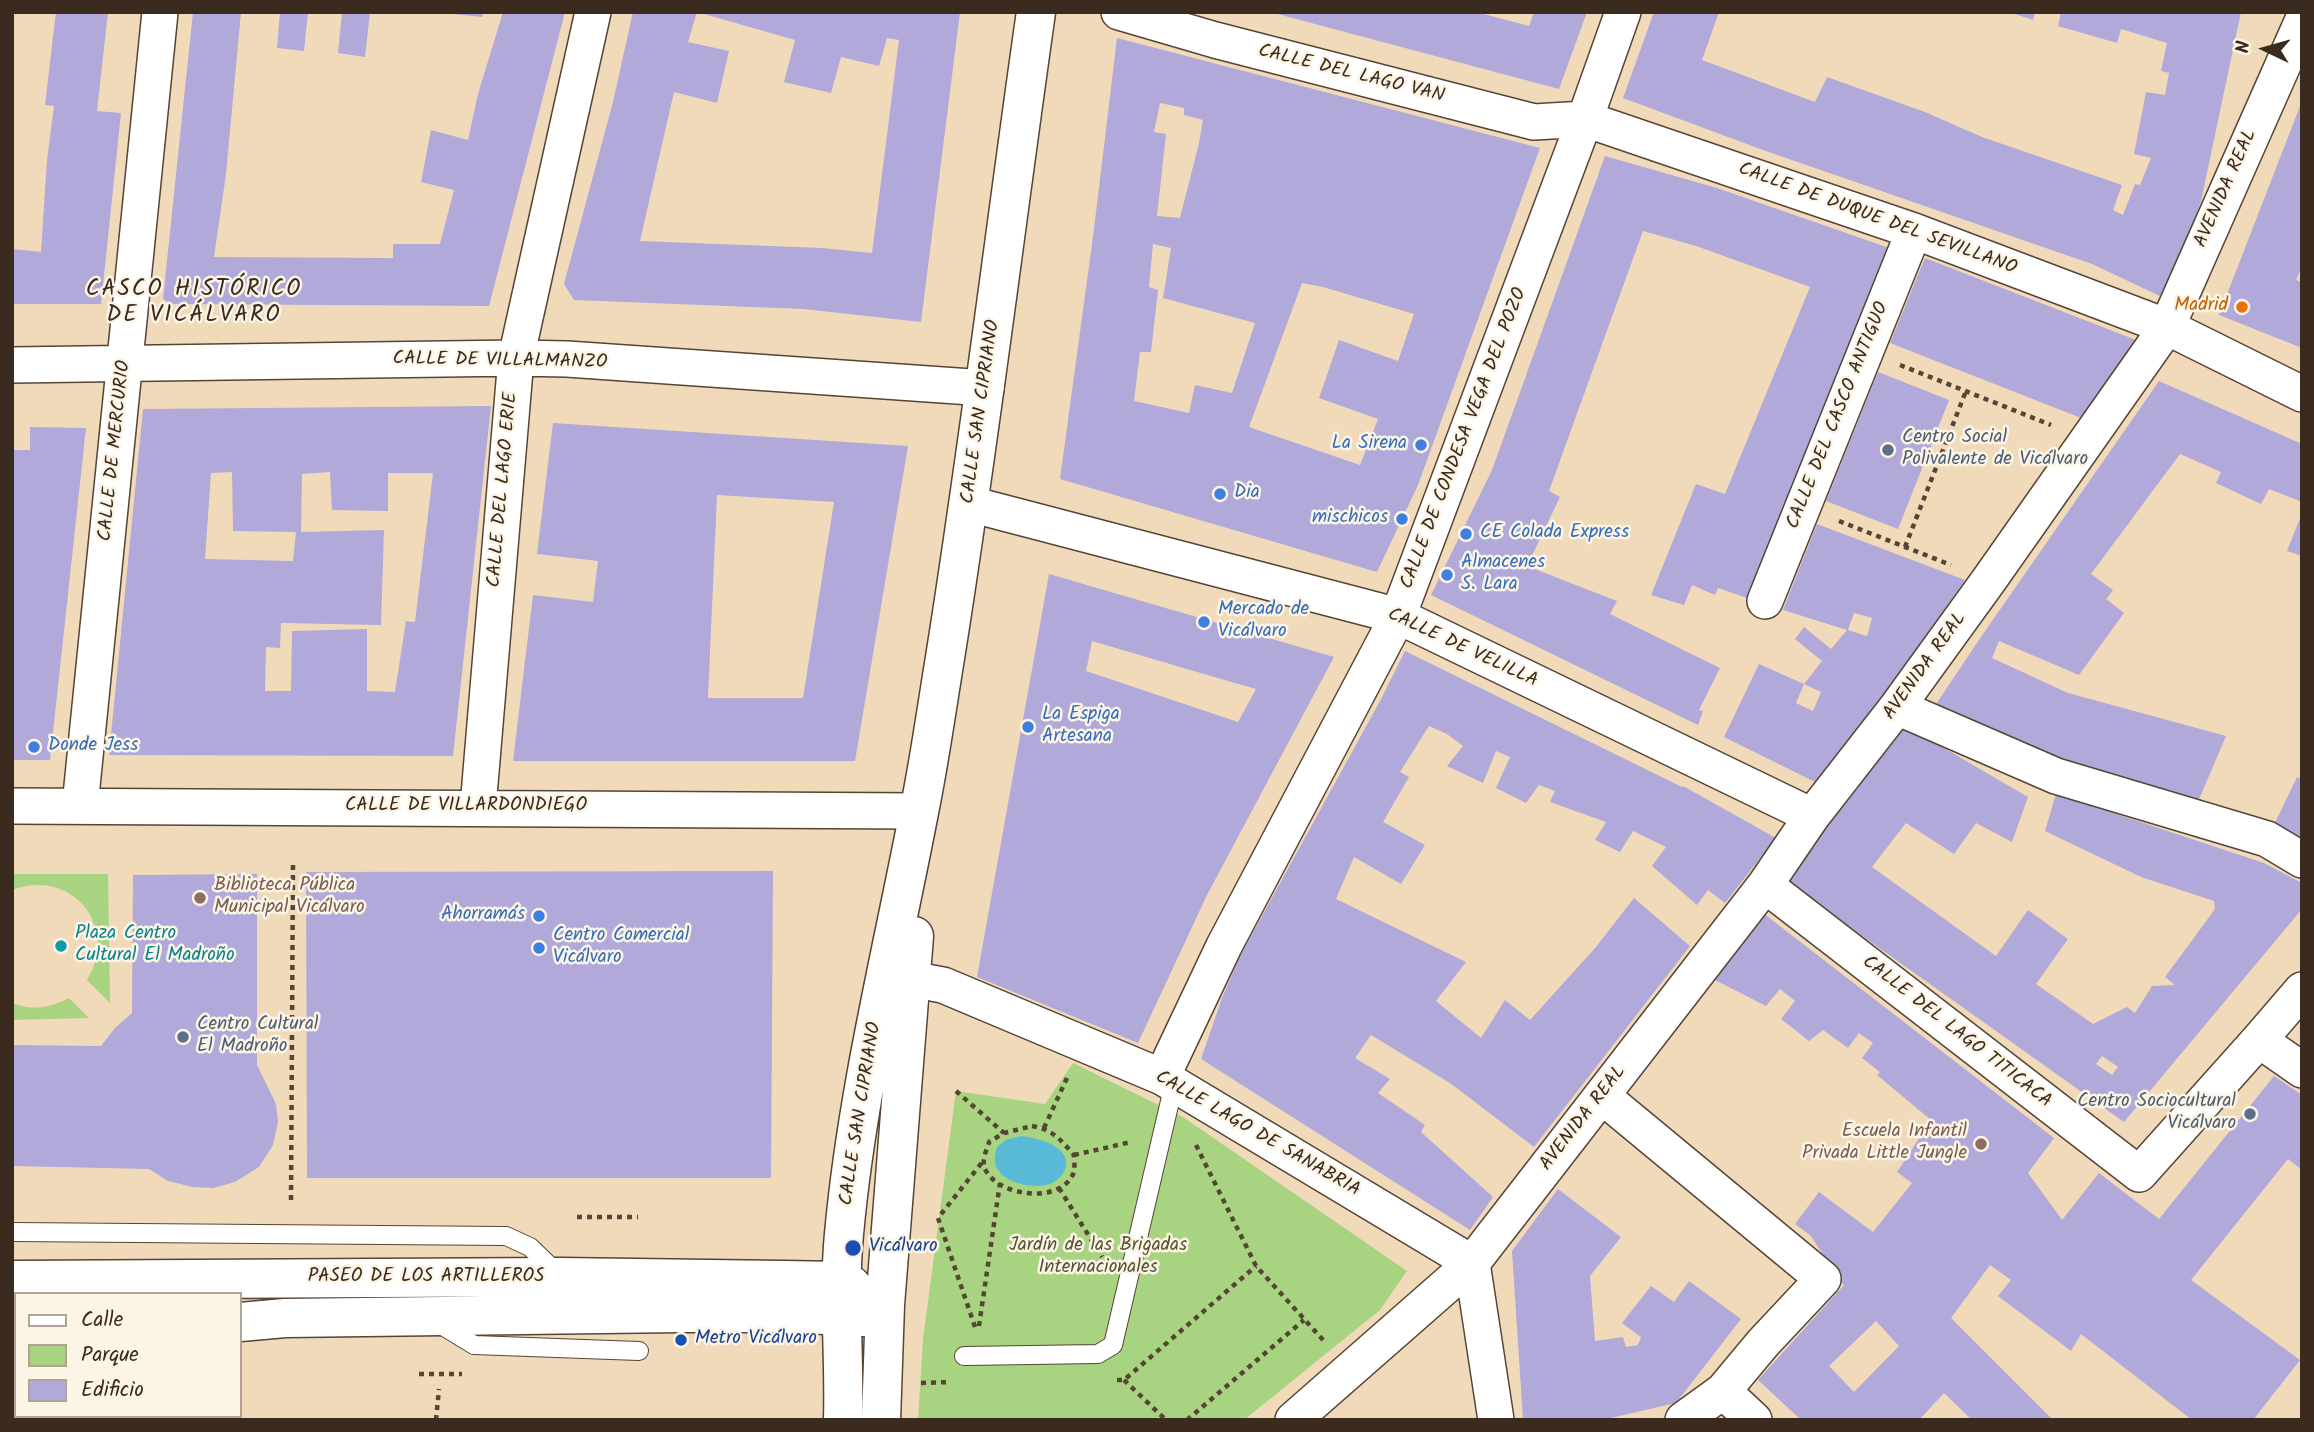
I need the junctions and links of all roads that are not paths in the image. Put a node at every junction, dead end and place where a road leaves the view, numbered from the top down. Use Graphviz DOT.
graph roads {
  1 [pos="160,12"];
  2 [pos="593,12"];
  3 [pos="1036,12"];
  4 [pos="1119,12"];
  5 [pos="1623,12"];
  6 [pos="2302,22"];
  7 [pos="1585,119"];
  8 [pos="1914,231"];
  9 [pos="2167,327"];
  10 [pos="516,358"];
  11 [pos="12,365"];
  12 [pos="125,365"];
  13 [pos="986,388"];
  14 [pos="2302,394"];
  15 [pos="970,504"];
  16 [pos="1765,601"];
  17 [pos="1398,616"];
  18 [pos="1897,708"];
  19 [pos="12,806"];
  20 [pos="80,806"];
  21 [pos="478,807"];
  22 [pos="919,811"];
  23 [pos="1812,816"];
  24 [pos="2302,860"];
  25 [pos="1765,885"];
  26 [pos="896,989"];
  27 [pos="2302,990"];
  28 [pos="2259,1040"];
  29 [pos="2302,1070"];
  30 [pos="1168,1081"];
  31 [pos="1602,1096"];
  32 [pos="12,1232"];
  33 [pos="1472,1263"];
  34 [pos="561,1277"];
  35 [pos="12,1280"];
  36 [pos="858,1305"];
  37 [pos="426,1315"];
  38 [pos="242,1322"];
  39 [pos="639,1350"];
  40 [pos="964,1356"];
  41 [pos="1723,1391"];
  42 [pos="843,1420"];
  43 [pos="863,1420"];
  44 [pos="881,1420"];
  45 [pos="1293,1420"];
  46 [pos="1496,1420"];
  47 [pos="1683,1420"];
  48 [pos="1754,1420"];
  1 -- 12 [label="street, CALLE DE MERCURIO"];
  2 -- 10 [label="street, CALLE DEL LAGO ERIE"];
  3 -- 13 [label="street, CALLE SAN CIPRIANO"];
  4 -- 7 [label="street, CALLE DEL LAGO VAN"];
  5 -- 7 [label="street, CALLE DE CONDESA VEGA DEL POZO"];
  6 -- 9 [label="street, AVENIDA REAL"];
  7 -- 8 [label="street, CALLE DE DUQUE DEL SEVILLANO"];
  7 -- 17 [label="street, CALLE DE CONDESA VEGA DEL POZO"];
  8 -- 9 [label="street, CALLE DE DUQUE DEL SEVILLANO"];
  8 -- 16 [label="street, CALLE DEL CASCO ANTIGUO"];
  9 -- 14 [label="street, CALLE DE DUQUE DEL SEVILLANO"];
  9 -- 18 [label="street, AVENIDA REAL"];
  10 -- 12 [label="street, CALLE DE VILLALMANZO"];
  10 -- 13 [label="street, CALLE DE VILLALMANZO"];
  10 -- 21 [label="street, CALLE DEL LAGO ERIE"];
  11 -- 12 [label="street, CALLE DE VILLALMANZO"];
  12 -- 20 [label="street, CALLE DE MERCURIO"];
  13 -- 15 [label="street, CALLE SAN CIPRIANO"];
  15 -- 17 [label="street, CALLE DE VELILLA"];
  15 -- 22 [label="street, CALLE SAN CIPRIANO"];
  17 -- 23 [label="street, CALLE DE VELILLA"];
  17 -- 30 [label="street, CALLE DE CONDESA VEGA DEL POZO"];
  18 -- 23 [label="street, AVENIDA REAL"];
  18 -- 24 [label="street"];
  19 -- 20 [label="street, CALLE DE VILLARDONDIEGO"];
  20 -- 21 [label="street, CALLE DE VILLARDONDIEGO"];
  21 -- 22 [label="street, CALLE DE VILLARDONDIEGO"];
  22 -- 26 [label="street, CALLE SAN CIPRIANO"];
  23 -- 25 [label="street, AVENIDA REAL"];
  25 -- 28 [label="street, CALLE DEL LAGO TITICACA"];
  25 -- 31 [label="street, AVENIDA REAL"];
  26 -- 30 [label="street, CALLE LAGO DE SANABRIA"];
  26 -- 36 [label="street, CALLE SAN CIPRIANO"];
  26 -- 36 [label="street, CALLE SAN CIPRIANO"];
  27 -- 28 [label="street, CALLE DEL LAGO TITICACA"];
  28 -- 29 [label="street"];
  30 -- 33 [label="street, CALLE LAGO DE SANABRIA"];
  30 -- 40 [label="lane"];
  31 -- 33 [label="street, AVENIDA REAL"];
  31 -- 41 [label="street"];
  32 -- 34 [label="lane"];
  33 -- 45 [label="street, AVENIDA REAL"];
  33 -- 46 [label="street"];
  34 -- 35 [label="street, PASEO DE LOS ARTILLEROS"];
  34 -- 36 [label="street, PASEO DE LOS ARTILLEROS"];
  36 -- 37 [label="street, PASEO DE LOS ARTILLEROS"];
  36 -- 42 [label="street, CALLE SAN CIPRIANO"];
  36 -- 43 [label="street"];
  36 -- 44 [label="street, CALLE SAN CIPRIANO"];
  37 -- 38 [label="street, PASEO DE LOS ARTILLEROS"];
  37 -- 39 [label="lane"];
  41 -- 47 [label="street"];
  41 -- 48 [label="street"];
}
